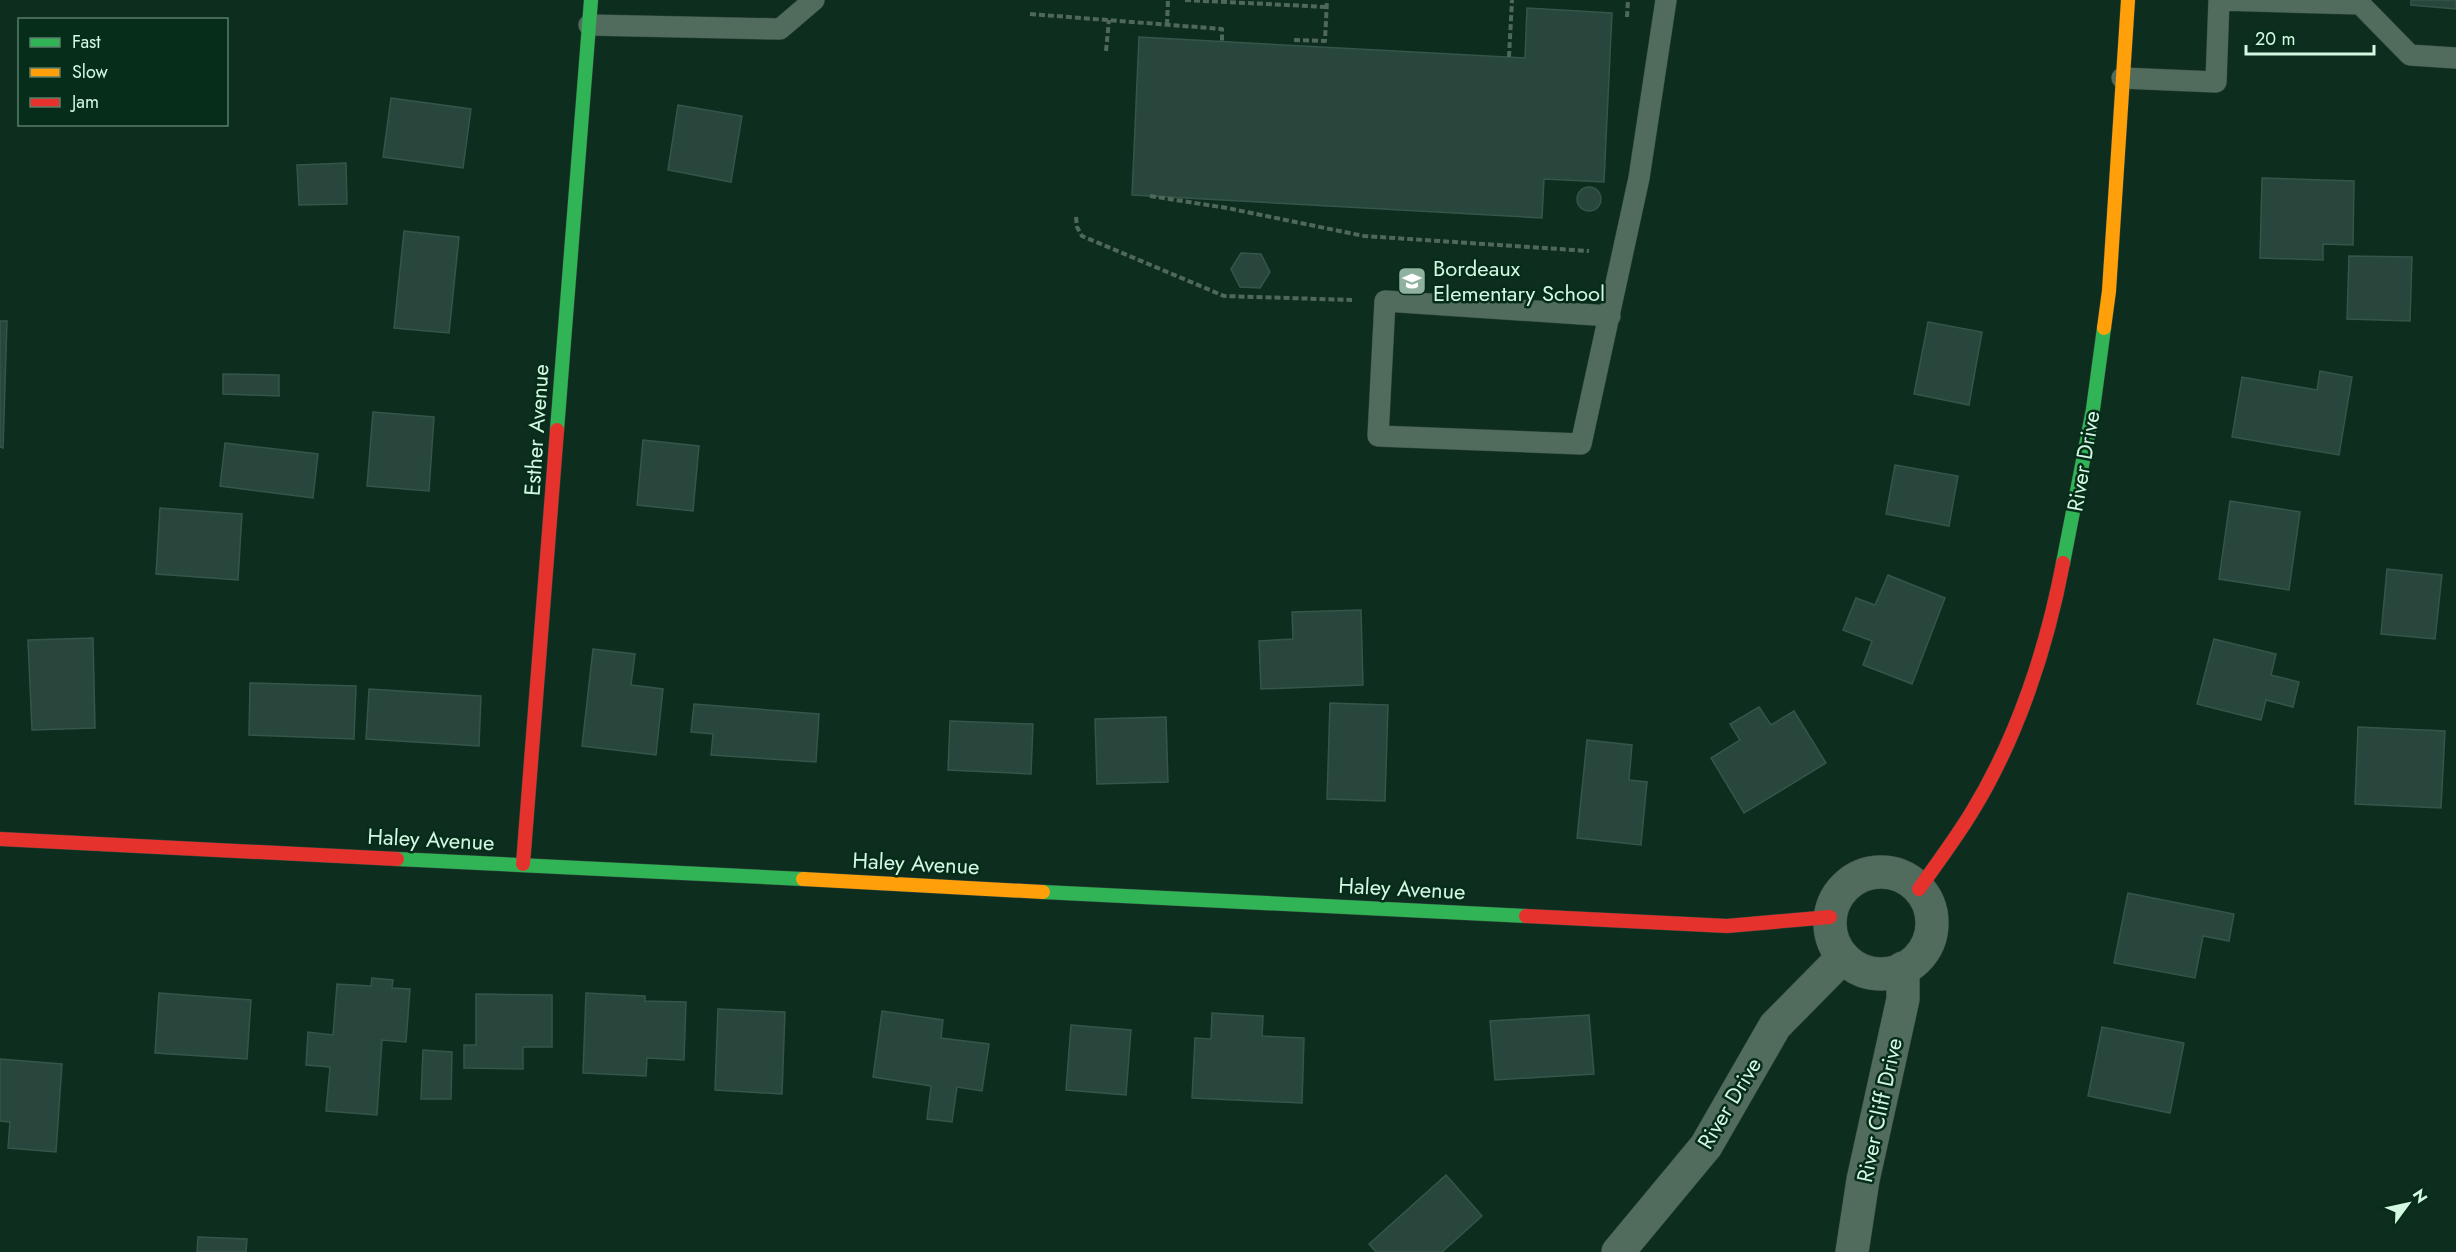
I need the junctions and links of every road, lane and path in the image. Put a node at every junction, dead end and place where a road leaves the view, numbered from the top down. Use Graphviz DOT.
graph roads {
  1 [pos="591,0"];
  2 [pos="814,0"];
  3 [pos="1168,0"];
  4 [pos="1185,0"];
  5 [pos="1327,0"];
  6 [pos="1512,0"];
  7 [pos="1666,0"];
  8 [pos="2128,0"];
  9 [pos="1327,7"];
  10 [pos="1030,14"];
  11 [pos="1109,20"];
  12 [pos="589,25"];
  13 [pos="1167,25"];
  14 [pos="1294,40"];
  15 [pos="1222,41"];
  16 [pos="1106,51"];
  17 [pos="1509,57"];
  18 [pos="2456,58"];
  19 [pos="2122,78"];
  20 [pos="1150,196"];
  21 [pos="1076,217"];
  22 [pos="1595,251"];
  23 [pos="1385,301"];
  24 [pos="1610,316"];
  25 [pos="0,839"];
  26 [pos="523,864"];
  27 [pos="1919,889"];
  28 [pos="1830,917"];
  29 [pos="1843,957"];
  30 [pos="1903,968"];
  31 [pos="1618,1252"];
  32 [pos="1852,1252"];
  1 -- 12 [label="street, Esther Avenue"];
  2 -- 12 [label="lane"];
  3 -- 13 [label="path"];
  4 -- 9 [label="path"];
  5 -- 9 [label="path"];
  6 -- 17 [label="path"];
  7 -- 24 [label="lane"];
  8 -- 19 [label="street, River Drive"];
  9 -- 14 [label="path"];
  10 -- 11 [label="path"];
  11 -- 13 [label="path"];
  11 -- 16 [label="path"];
  12 -- 26 [label="street, Esther Avenue"];
  13 -- 15 [label="path"];
  18 -- 19 [label="lane"];
  19 -- 27 [label="street, River Drive"];
  20 -- 22 [label="path"];
  21 -- 23 [label="path"];
  23 -- 24 [label="lane"];
  23 -- 24 [label="lane"];
  25 -- 26 [label="street, Haley Avenue"];
  26 -- 28 [label="street, Haley Avenue"];
  27 -- 28 [label="street"];
  27 -- 30 [label="street"];
  28 -- 29 [label="street"];
  29 -- 30 [label="street"];
  29 -- 31 [label="street, River Drive"];
  30 -- 32 [label="street, River Cliff Drive"];
}
